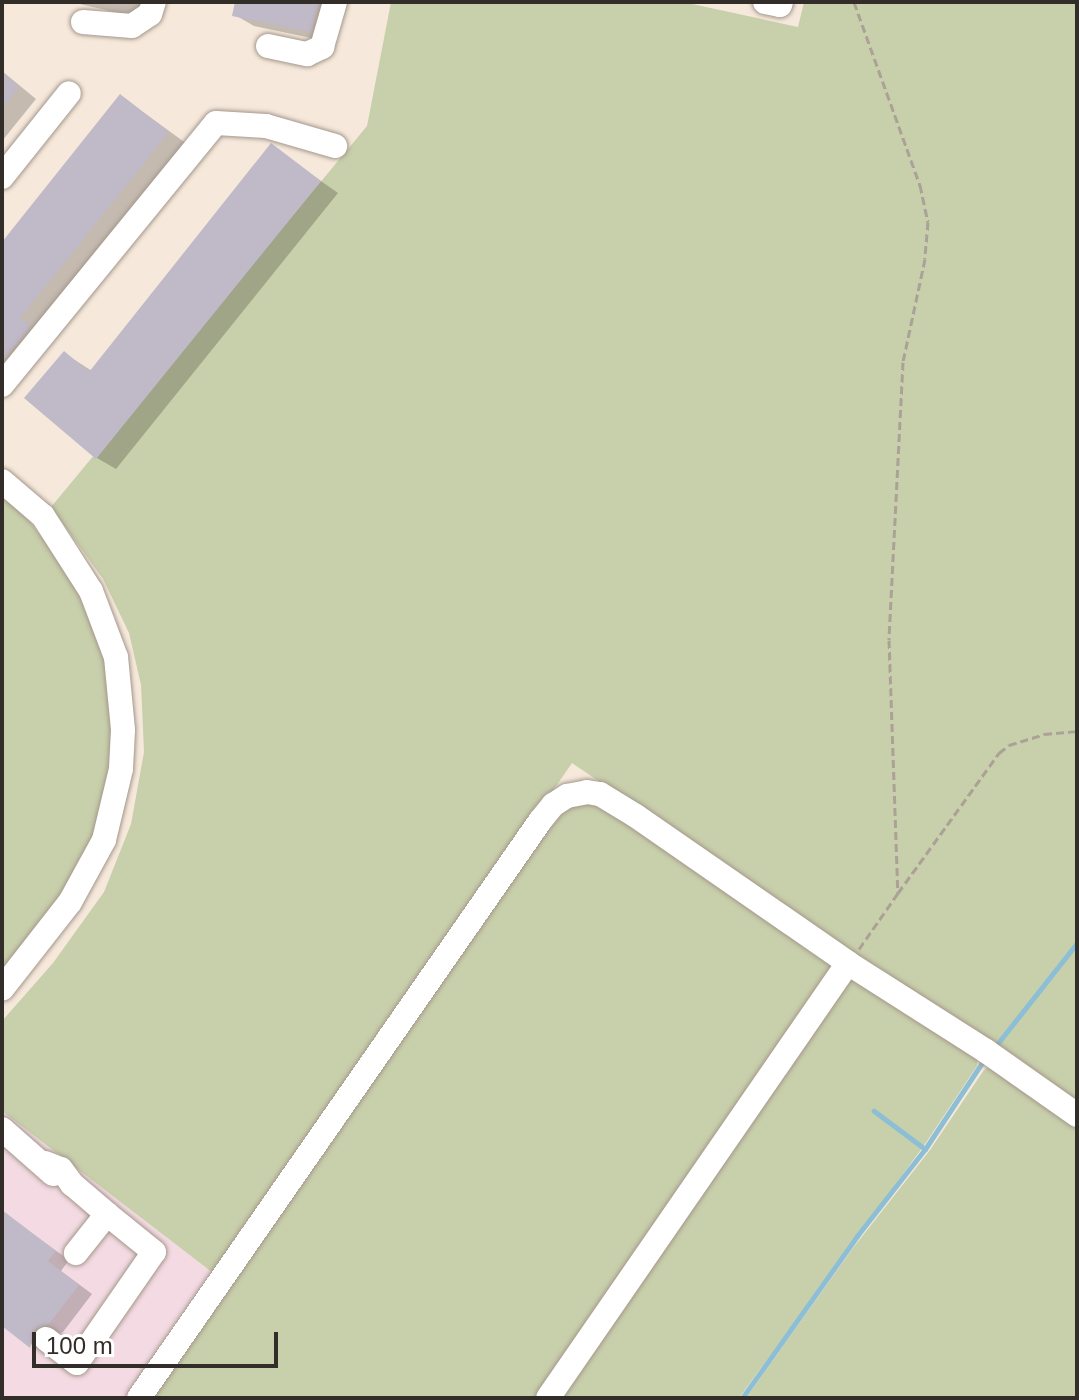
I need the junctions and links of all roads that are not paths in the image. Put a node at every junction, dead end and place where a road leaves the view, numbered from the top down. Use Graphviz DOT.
graph roads {
  1 [pos="154,2"];
  2 [pos="335,2"];
  3 [pos="765,2"];
  4 [pos="781,2"];
  5 [pos="83,22"];
  6 [pos="268,46"];
  7 [pos="69,93"];
  8 [pos="335,146"];
  9 [pos="2,177"];
  10 [pos="2,385"];
  11 [pos="2,481"];
  12 [pos="851,960"];
  13 [pos="2,989"];
  14 [pos="1077,1115"];
  15 [pos="2,1129"];
  16 [pos="107,1214"];
  17 [pos="76,1253"];
  18 [pos="46,1339"];
  19 [pos="139,1398"];
  20 [pos="548,1398"];
  1 -- 5 [label="street"];
  2 -- 6 [label="street"];
  3 -- 4 [label="street"];
  7 -- 9 [label="street"];
  8 -- 10 [label="street"];
  11 -- 13 [label="street"];
  12 -- 14 [label="street"];
  12 -- 19 [label="street"];
  12 -- 20 [label="street"];
  15 -- 16 [label="street"];
  16 -- 17 [label="street"];
  16 -- 18 [label="street"];
}
